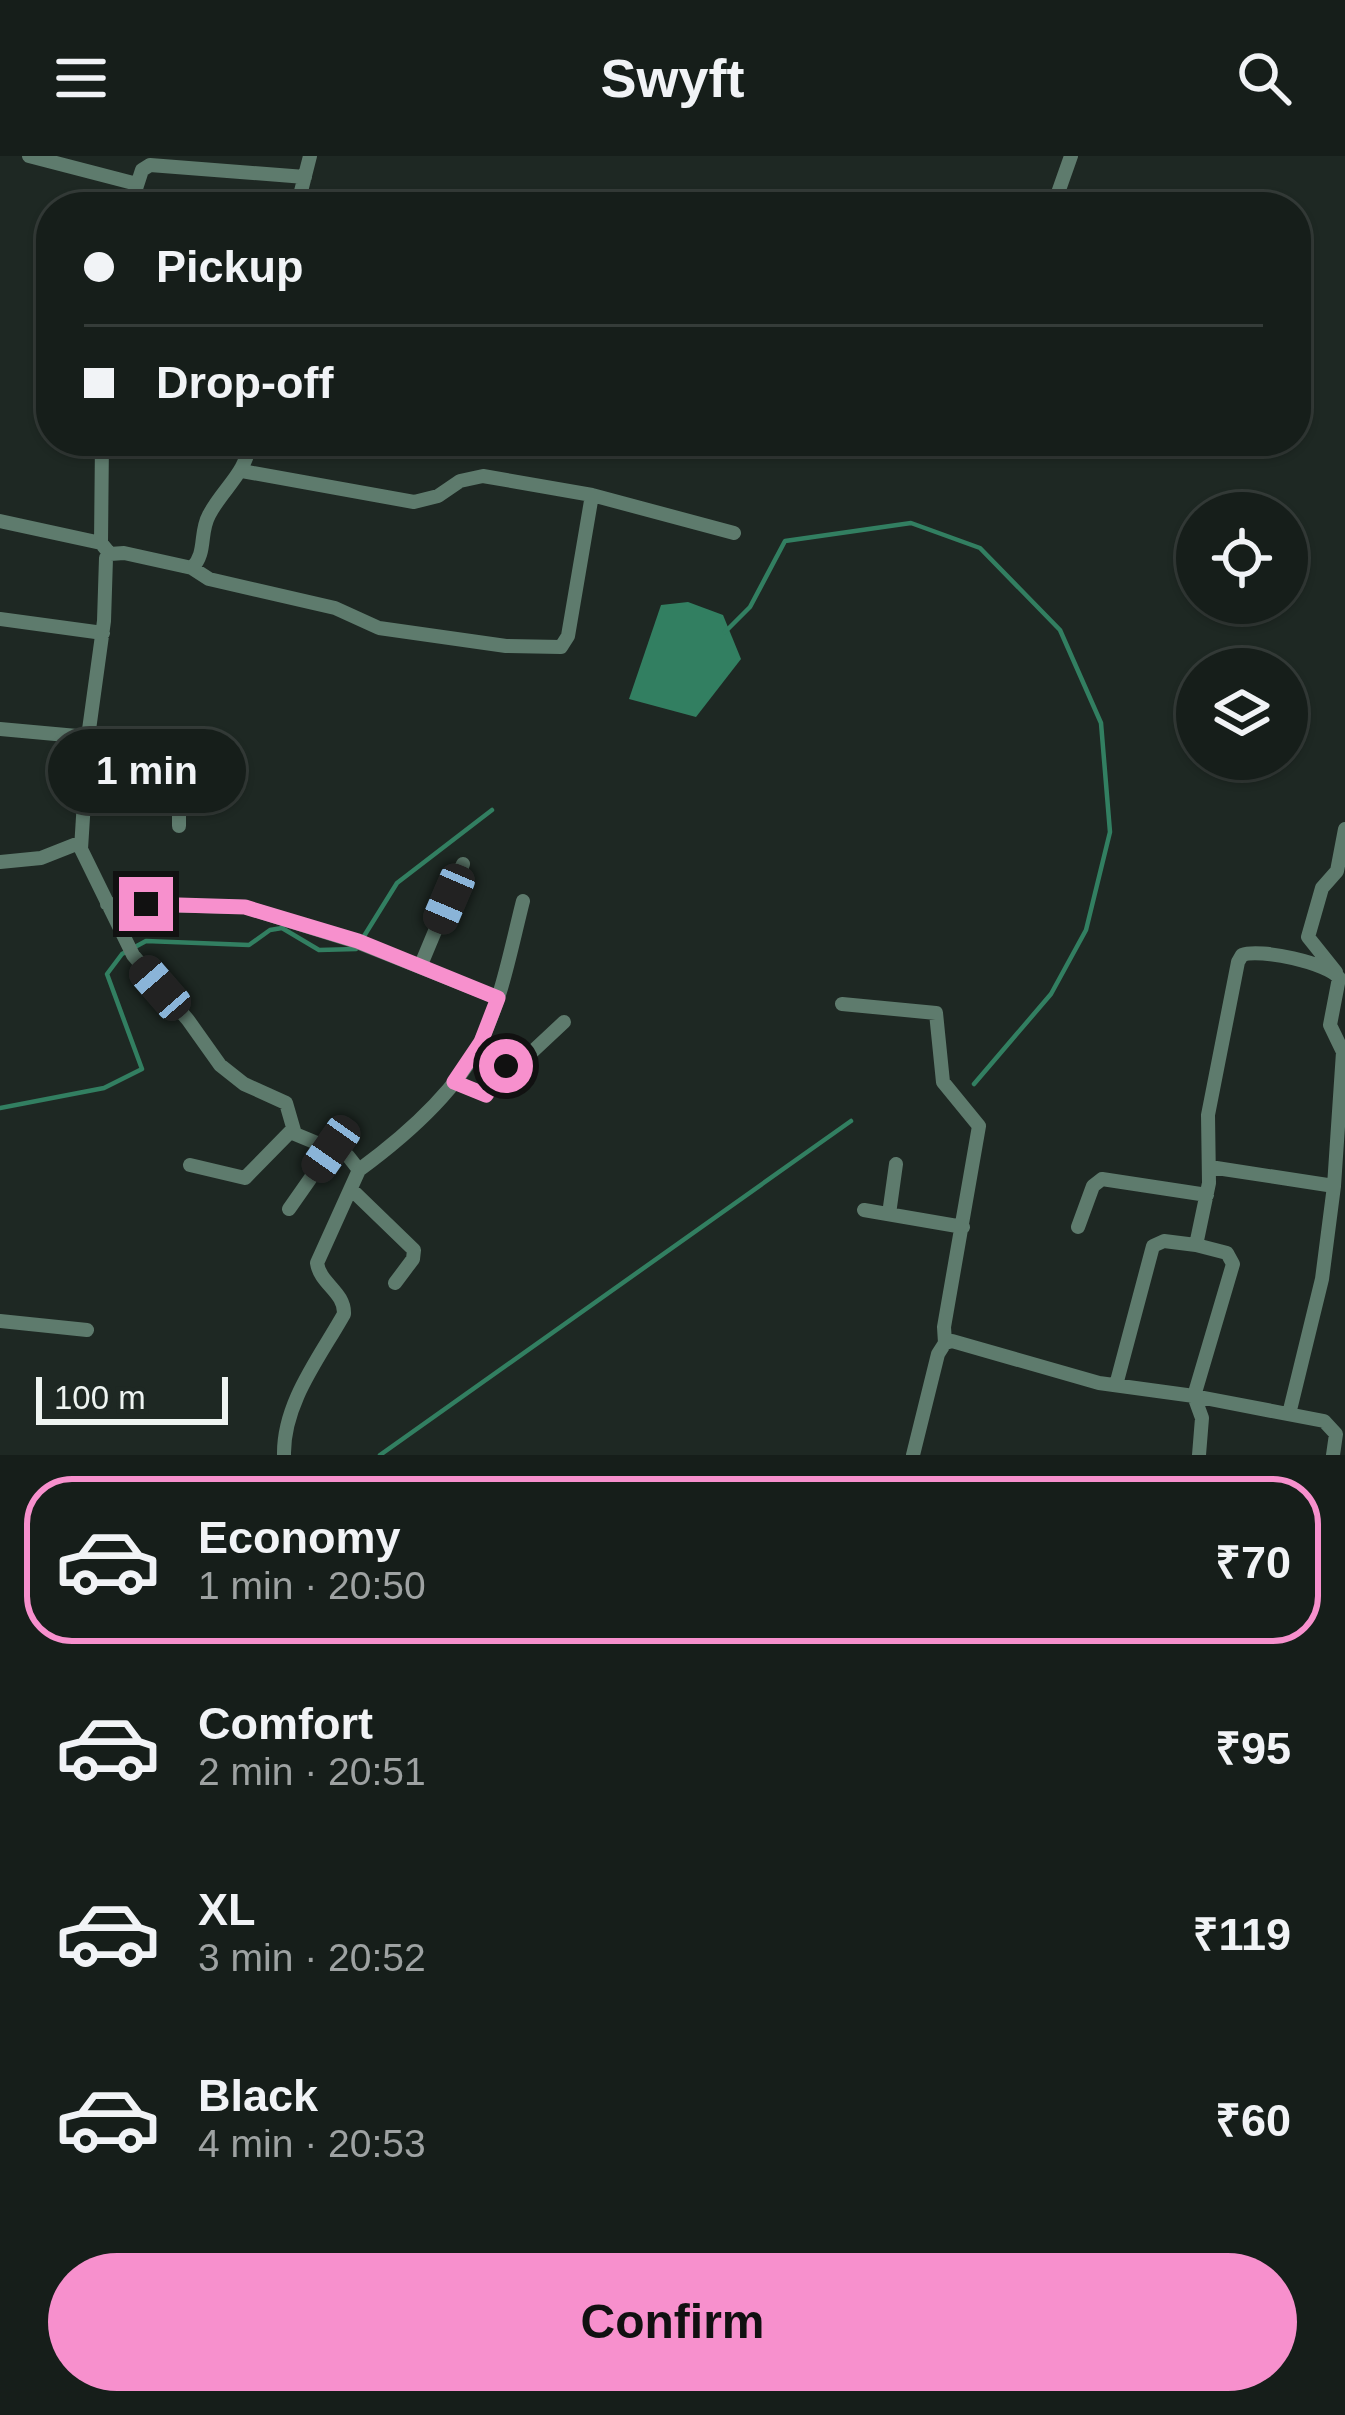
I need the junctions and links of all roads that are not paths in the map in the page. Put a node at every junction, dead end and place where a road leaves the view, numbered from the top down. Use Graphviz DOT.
graph roads {
  1 [pos="28,156"];
  2 [pos="310,156"];
  3 [pos="1071,156"];
  4 [pos="305,177"];
  5 [pos="137,184"];
  6 [pos="135,192"];
  7 [pos="301,192"];
  8 [pos="1059,192"];
  9 [pos="103,456"];
  10 [pos="245,456"];
  11 [pos="242,471"];
  12 [pos="592,495"];
  13 [pos="0,521"];
  14 [pos="734,533"];
  15 [pos="106,548"];
  16 [pos="192,568"];
  17 [pos="0,619"];
  18 [pos="103,633"];
  19 [pos="0,729"];
  20 [pos="88,736"];
  21 [pos="86,782"];
  22 [pos="179,785"];
  23 [pos="208,785"];
  24 [pos="179,826"];
  25 [pos="1345,829"];
  26 [pos="79,843"];
  27 [pos="0,862"];
  28 [pos="463,864"];
  29 [pos="523,901"];
  30 [pos="107,904"];
  31 [pos="420,967"];
  32 [pos="1336,972"];
  33 [pos="498,998"];
  34 [pos="842,1004"];
  35 [pos="564,1022"];
  36 [pos="454,1082"];
  37 [pos="292,1130"];
  38 [pos="331,1149"];
  39 [pos="896,1164"];
  40 [pos="190,1165"];
  41 [pos="1210,1168"];
  42 [pos="359,1170"];
  43 [pos="1334,1186"];
  44 [pos="352,1190"];
  45 [pos="1208,1195"];
  46 [pos="289,1209"];
  47 [pos="864,1210"];
  48 [pos="889,1214"];
  49 [pos="963,1226"];
  50 [pos="1078,1227"];
  51 [pos="1196,1245"];
  52 [pos="395,1283"];
  53 [pos="0,1322"];
  54 [pos="88,1330"];
  55 [pos="946,1343"];
  56 [pos="1116,1384"];
  57 [pos="1194,1396"];
  58 [pos="1289,1414"];
  59 [pos="284,1455"];
  60 [pos="914,1455"];
  61 [pos="1199,1455"];
  62 [pos="1333,1455"];
  1 -- 5 [label="street"];
  2 -- 4 [label="street"];
  3 -- 8 [label="street"];
  4 -- 5 [label="street"];
  4 -- 7 [label="street"];
  5 -- 6 [label="street"];
  9 -- 15 [label="street"];
  10 -- 11 [label="street"];
  11 -- 12 [label="street"];
  11 -- 16 [label="street"];
  12 -- 14 [label="street"];
  12 -- 16 [label="street"];
  13 -- 15 [label="street"];
  15 -- 16 [label="street"];
  15 -- 18 [label="street"];
  17 -- 18 [label="street"];
  18 -- 20 [label="street"];
  19 -- 20 [label="street"];
  20 -- 21 [label="street"];
  21 -- 22 [label="street"];
  21 -- 26 [label="street"];
  22 -- 23 [label="street"];
  22 -- 24 [label="street"];
  25 -- 32 [label="street"];
  26 -- 27 [label="street"];
  26 -- 30 [label="street"];
  28 -- 31 [label="street"];
  29 -- 33 [label="street"];
  30 -- 31 [label="street"];
  30 -- 37 [label="street"];
  31 -- 33 [label="street"];
  32 -- 41 [label="street"];
  32 -- 43 [label="street"];
  33 -- 36 [label="street"];
  34 -- 49 [label="street"];
  35 -- 36 [label="street"];
  36 -- 42 [label="street"];
  37 -- 38 [label="street"];
  37 -- 40 [label="street"];
  38 -- 42 [label="street"];
  38 -- 46 [label="street"];
  39 -- 48 [label="street"];
  41 -- 43 [label="street"];
  41 -- 45 [label="street"];
  42 -- 44 [label="street"];
  43 -- 58 [label="street"];
  44 -- 52 [label="street"];
  44 -- 59 [label="street"];
  45 -- 50 [label="street"];
  45 -- 51 [label="street"];
  47 -- 48 [label="street"];
  48 -- 49 [label="street"];
  49 -- 55 [label="street"];
  51 -- 56 [label="street"];
  51 -- 57 [label="street"];
  53 -- 54 [label="street"];
  55 -- 56 [label="street"];
  55 -- 60 [label="street"];
  56 -- 57 [label="street"];
  57 -- 58 [label="street"];
  57 -- 61 [label="street"];
  58 -- 62 [label="street"];
}
